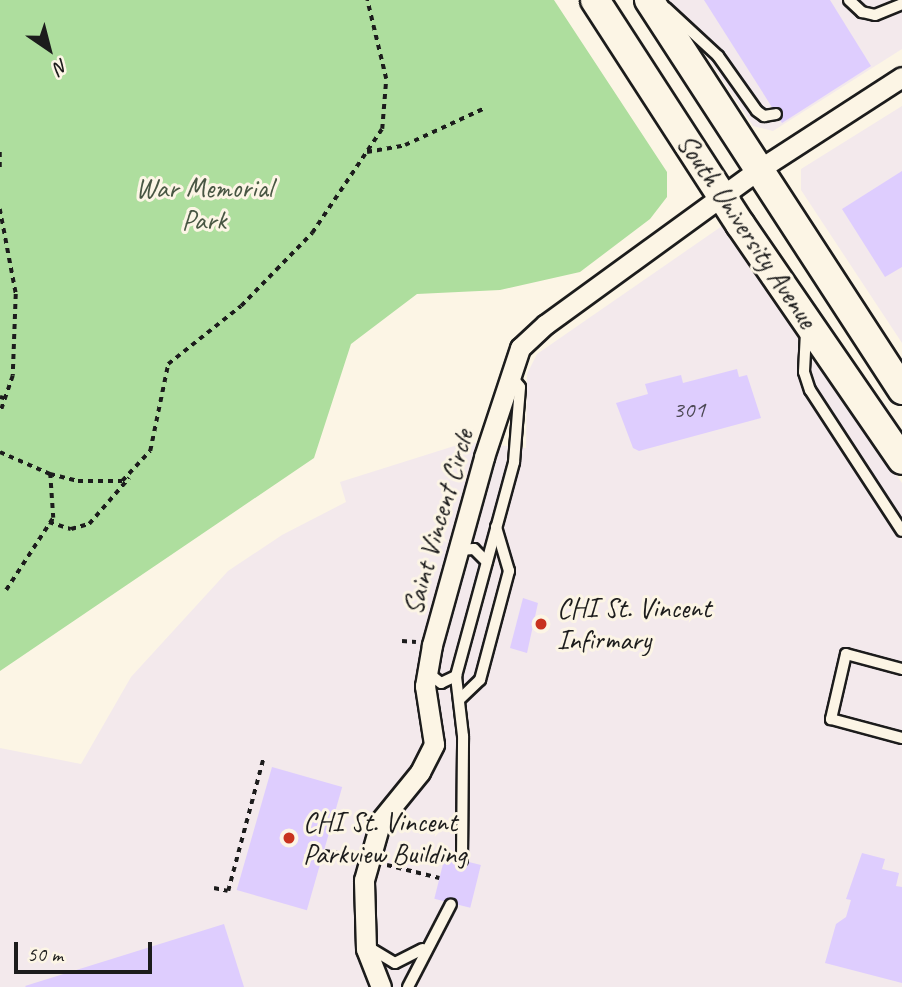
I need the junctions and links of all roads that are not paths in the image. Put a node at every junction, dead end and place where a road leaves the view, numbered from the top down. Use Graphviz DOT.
graph roads {
  1 [pos="595,0"];
  2 [pos="649,0"];
  3 [pos="656,0"];
  4 [pos="849,0"];
  5 [pos="902,4"];
  6 [pos="902,77"];
  7 [pos="776,114"];
  8 [pos="758,170"];
  9 [pos="722,197"];
  10 [pos="807,321"];
  11 [pos="509,373"];
  12 [pos="902,390"];
  13 [pos="902,460"];
  14 [pos="496,527"];
  15 [pos="902,531"];
  16 [pos="459,550"];
  17 [pos="487,562"];
  18 [pos="902,669"];
  19 [pos="427,672"];
  20 [pos="456,676"];
  21 [pos="460,699"];
  22 [pos="902,738"];
  23 [pos="461,860"];
  24 [pos="451,904"];
  25 [pos="365,943"];
  26 [pos="427,946"];
  27 [pos="381,987"];
  28 [pos="408,987"];
  1 -- 9 [label="main road, South University Avenue"];
  2 -- 8 [label="main road, South University Avenue"];
  3 -- 7 [label="lane"];
  4 -- 5 [label="lane"];
  6 -- 8 [label="street, Saint Vincent Circle"];
  8 -- 9 [label="street, Saint Vincent Circle"];
  8 -- 12 [label="main road, South University Avenue"];
  9 -- 10 [label="main road, South University Avenue"];
  9 -- 11 [label="street, Saint Vincent Circle"];
  10 -- 13 [label="main road, South University Avenue"];
  10 -- 15 [label="lane"];
  11 -- 14 [label="lane"];
  11 -- 16 [label="street, Saint Vincent Circle"];
  14 -- 17 [label="lane"];
  14 -- 21 [label="lane"];
  16 -- 17 [label="lane"];
  16 -- 19 [label="street, Saint Vincent Circle"];
  17 -- 20 [label="lane"];
  18 -- 22 [label="lane"];
  19 -- 20 [label="lane"];
  19 -- 25 [label="street, Saint Vincent Circle"];
  20 -- 21 [label="lane"];
  21 -- 23 [label="lane"];
  24 -- 26 [label="lane"];
  25 -- 26 [label="lane"];
  25 -- 27 [label="street, Saint Vincent Circle"];
  26 -- 28 [label="lane"];
}
